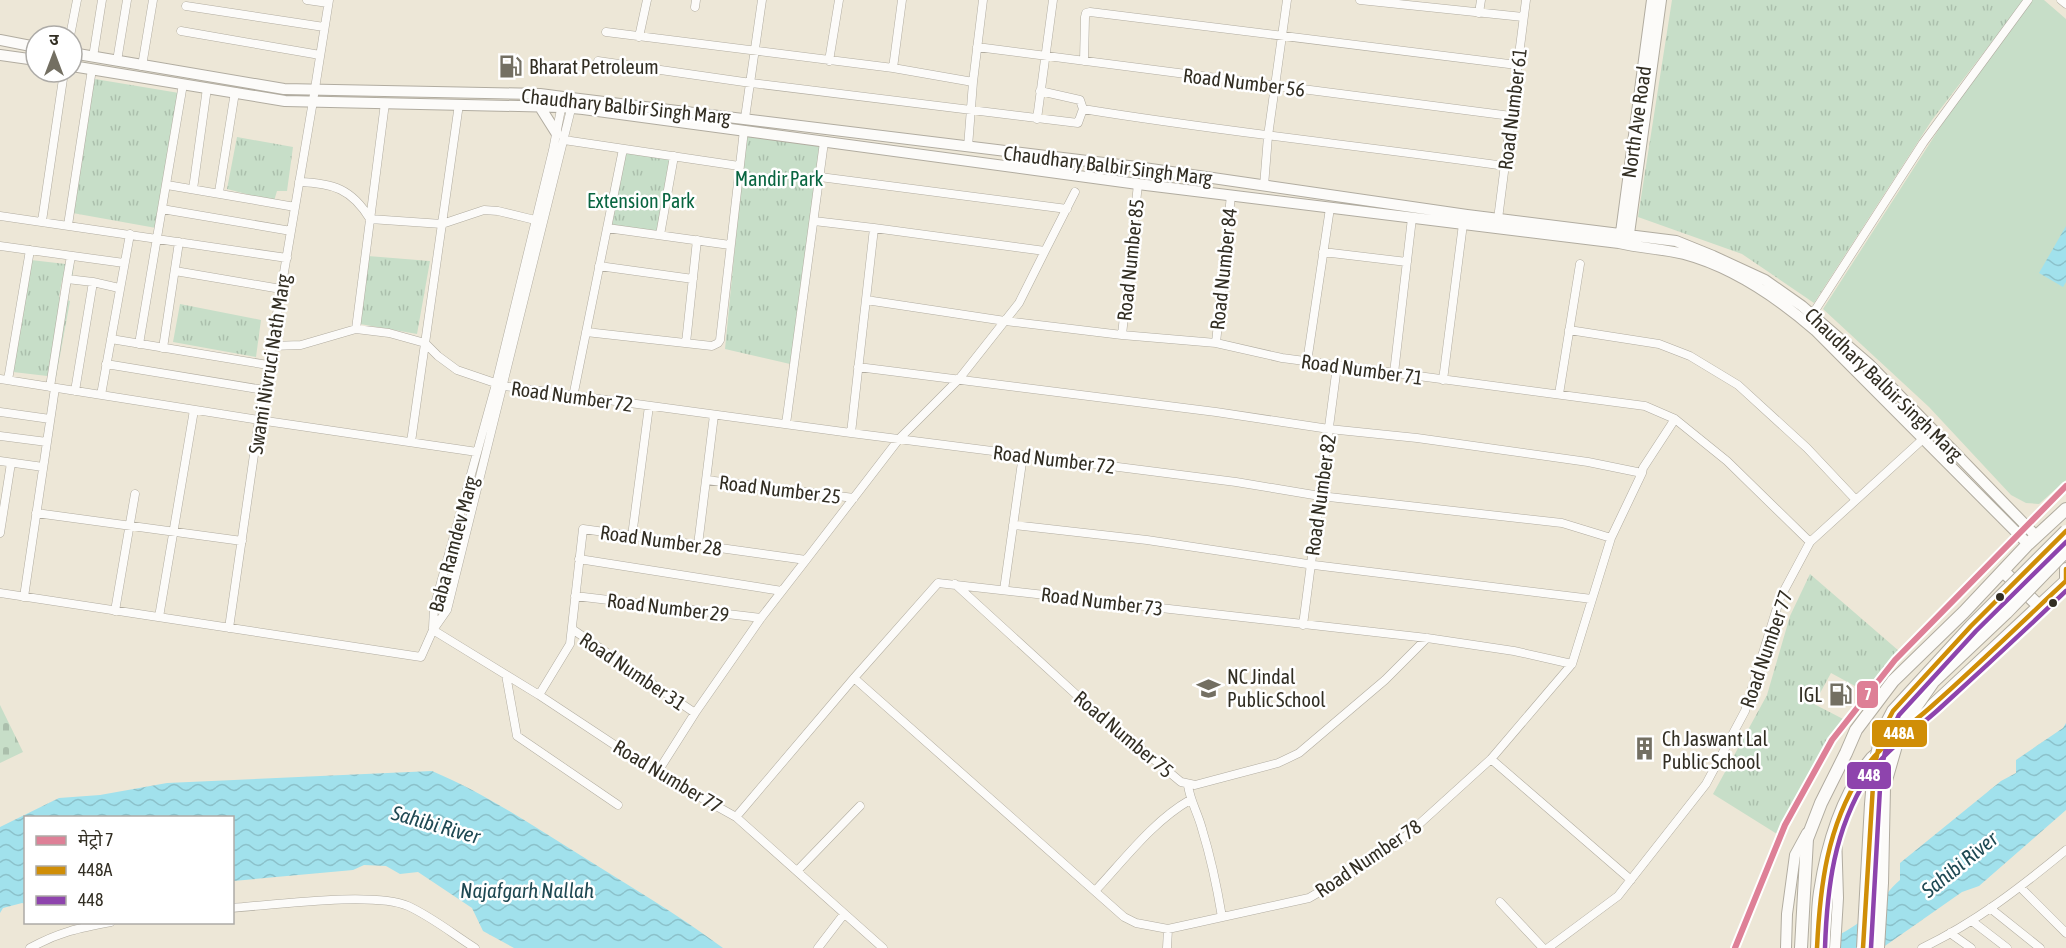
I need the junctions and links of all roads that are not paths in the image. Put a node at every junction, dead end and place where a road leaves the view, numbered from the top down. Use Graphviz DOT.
graph roads {
  1 [pos="77,0"];
  2 [pos="102,0"];
  3 [pos="127,0"];
  4 [pos="153,0"];
  5 [pos="307,0"];
  6 [pos="647,0"];
  7 [pos="762,0"];
  8 [pos="839,0"];
  9 [pos="902,0"];
  10 [pos="983,0"];
  11 [pos="1053,0"];
  12 [pos="1287,0"];
  13 [pos="1360,0"];
  14 [pos="1481,0"];
  15 [pos="1526,0"];
  16 [pos="1652,0"];
  17 [pos="1661,0"];
  18 [pos="2028,0"];
  19 [pos="2061,0"];
  20 [pos="1387,1"];
  21 [pos="328,2"];
  22 [pos="1427,4"];
  23 [pos="2066,4"];
  24 [pos="186,6"];
  25 [pos="1479,13"];
  26 [pos="1523,17"];
  27 [pos="72,24"];
  28 [pos="324,27"];
  29 [pos="181,31"];
  30 [pos="606,32"];
  31 [pos="1281,36"];
  32 [pos="639,37"];
  33 [pos="0,40"];
  34 [pos="24,45"];
  35 [pos="977,47"];
  36 [pos="755,52"];
  37 [pos="0,55"];
  38 [pos="84,55"];
  39 [pos="320,55"];
  40 [pos="1044,56"];
  41 [pos="93,57"];
  42 [pos="24,58"];
  43 [pos="117,61"];
  44 [pos="829,61"];
  45 [pos="1084,61"];
  46 [pos="598,62"];
  47 [pos="1517,65"];
  48 [pos="142,66"];
  49 [pos="84,68"];
  50 [pos="893,68"];
  51 [pos="92,69"];
  52 [pos="973,81"];
  53 [pos="750,82"];
  54 [pos="62,84"];
  55 [pos="183,84"];
  56 [pos="1274,86"];
  57 [pos="207,88"];
  58 [pos="315,89"];
  59 [pos="1040,91"];
  60 [pos="235,92"];
  61 [pos="314,101"];
  62 [pos="567,102"];
  63 [pos="385,103"];
  64 [pos="459,104"];
  65 [pos="540,107"];
  66 [pos="1083,109"];
  67 [pos="971,111"];
  68 [pos="1511,116"];
  69 [pos="1037,119"];
  70 [pos="744,124"];
  71 [pos="1268,136"];
  72 [pos="560,137"];
  73 [pos="824,142"];
  74 [pos="968,147"];
  75 [pos="622,149"];
  76 [pos="674,156"];
  77 [pos="740,166"];
  78 [pos="1505,166"];
  79 [pos="820,177"];
  80 [pos="300,182"];
  81 [pos="167,184"];
  82 [pos="1138,184"];
  83 [pos="1264,186"];
  84 [pos="193,189"];
  85 [pos="1075,192"];
  86 [pos="220,194"];
  87 [pos="1231,195"];
  88 [pos="295,207"];
  89 [pos="1330,208"];
  90 [pos="162,209"];
  91 [pos="1067,209"];
  92 [pos="0,216"];
  93 [pos="1412,218"];
  94 [pos="370,219"];
  95 [pos="1498,219"];
  96 [pos="535,220"];
  97 [pos="42,221"];
  98 [pos="814,221"];
  99 [pos="442,224"];
  100 [pos="1463,224"];
  101 [pos="68,225"];
  102 [pos="607,228"];
  103 [pos="874,228"];
  104 [pos="291,231"];
  105 [pos="1575,233"];
  106 [pos="130,234"];
  107 [pos="660,235"];
  108 [pos="156,238"];
  109 [pos="1624,239"];
  110 [pos="697,240"];
  111 [pos="179,242"];
  112 [pos="730,244"];
  113 [pos="0,247"];
  114 [pos="30,250"];
  115 [pos="1045,250"];
  116 [pos="1323,252"];
  117 [pos="71,256"];
  118 [pos="286,258"];
  119 [pos="1407,262"];
  120 [pos="124,263"];
  121 [pos="1580,264"];
  122 [pos="599,266"];
  123 [pos="175,271"];
  124 [pos="67,279"];
  125 [pos="693,279"];
  126 [pos="93,282"];
  127 [pos="119,288"];
  128 [pos="281,289"];
  129 [pos="866,300"];
  130 [pos="1812,315"];
  131 [pos="1005,321"];
  132 [pos="356,329"];
  133 [pos="1569,330"];
  134 [pos="586,332"];
  135 [pos="1122,336"];
  136 [pos="111,339"];
  137 [pos="425,343"];
  138 [pos="686,343"];
  139 [pos="1216,343"];
  140 [pos="139,344"];
  141 [pos="272,346"];
  142 [pos="163,348"];
  143 [pos="1307,362"];
  144 [pos="106,364"];
  145 [pos="268,365"];
  146 [pos="1337,366"];
  147 [pos="858,367"];
  148 [pos="1394,373"];
  149 [pos="959,379"];
  150 [pos="4,380"];
  151 [pos="1443,380"];
  152 [pos="500,385"];
  153 [pos="53,388"];
  154 [pos="264,390"];
  155 [pos="75,391"];
  156 [pos="1559,394"];
  157 [pos="101,395"];
  158 [pos="573,397"];
  159 [pos="649,406"];
  160 [pos="194,410"];
  161 [pos="0,412"];
  162 [pos="714,415"];
  163 [pos="50,419"];
  164 [pos="1675,419"];
  165 [pos="259,420"];
  166 [pos="786,424"];
  167 [pos="1329,429"];
  168 [pos="850,433"];
  169 [pos="0,436"];
  170 [pos="1923,439"];
  171 [pos="899,440"];
  172 [pos="46,442"];
  173 [pos="411,442"];
  174 [pos="477,452"];
  175 [pos="1023,455"];
  176 [pos="0,461"];
  177 [pos="11,463"];
  178 [pos="43,467"];
  179 [pos="1642,473"];
  180 [pos="706,480"];
  181 [pos="3,489"];
  182 [pos="135,494"];
  183 [pos="1320,496"];
  184 [pos="854,498"];
  185 [pos="1856,500"];
  186 [pos="2066,510"];
  187 [pos="36,513"];
  188 [pos="1013,525"];
  189 [pos="130,526"];
  190 [pos="2066,531"];
  191 [pos="173,532"];
  192 [pos="0,534"];
  193 [pos="632,536"];
  194 [pos="1611,538"];
  195 [pos="2032,540"];
  196 [pos="242,541"];
  197 [pos="1810,542"];
  198 [pos="698,545"];
  199 [pos="2066,552"];
  200 [pos="579,560"];
  201 [pos="806,560"];
  202 [pos="1311,564"];
  203 [pos="2066,569"];
  204 [pos="2003,571"];
  205 [pos="2066,581"];
  206 [pos="955,584"];
  207 [pos="1004,590"];
  208 [pos="782,591"];
  209 [pos="0,593"];
  210 [pos="575,596"];
  211 [pos="24,597"];
  212 [pos="1592,599"];
  213 [pos="2039,606"];
  214 [pos="115,611"];
  215 [pos="159,617"];
  216 [pos="761,618"];
  217 [pos="1303,625"];
  218 [pos="230,628"];
  219 [pos="572,629"];
  220 [pos="433,630"];
  221 [pos="1427,638"];
  222 [pos="1572,664"];
  223 [pos="506,675"];
  224 [pos="854,678"];
  225 [pos="538,695"];
  226 [pos="695,713"];
  227 [pos="1491,759"];
  228 [pos="657,773"];
  229 [pos="1188,785"];
  230 [pos="1190,800"];
  231 [pos="618,805"];
  232 [pos="860,806"];
  233 [pos="736,817"];
  234 [pos="1810,828"];
  235 [pos="1835,830"];
  236 [pos="2066,851"];
  237 [pos="797,871"];
  238 [pos="1631,880"];
  239 [pos="2020,887"];
  240 [pos="1095,891"];
  241 [pos="1500,902"];
  242 [pos="234,908"];
  243 [pos="1990,908"];
  244 [pos="844,914"];
  245 [pos="1222,917"];
  246 [pos="1972,921"];
  247 [pos="100,924"];
  248 [pos="1168,929"];
  249 [pos="1950,933"];
  250 [pos="2066,933"];
  251 [pos="1929,947"];
  252 [pos="30,948"];
  253 [pos="475,948"];
  254 [pos="818,948"];
  255 [pos="883,948"];
  256 [pos="1167,948"];
  257 [pos="1543,948"];
  258 [pos="1548,948"];
  259 [pos="1785,948"];
  260 [pos="1801,948"];
  261 [pos="1817,948"];
  262 [pos="1835,948"];
  263 [pos="1863,948"];
  264 [pos="1878,948"];
  265 [pos="1971,948"];
  266 [pos="2007,948"];
  267 [pos="2040,948"];
  1 -- 27 [label="street"];
  2 -- 41 [label="street"];
  3 -- 43 [label="street"];
  4 -- 48 [label="street"];
  5 -- 21 [label="street"];
  6 -- 32 [label="street"];
  7 -- 36 [label="street"];
  8 -- 44 [label="street"];
  9 -- 50 [label="street"];
  10 -- 35 [label="street"];
  11 -- 40 [label="street"];
  12 -- 31 [label="street"];
  13 -- 20 [label="street"];
  14 -- 25 [label="street"];
  15 -- 26 [label="street, Road Number 61"];
  16 -- 109 [label="street, North Ave Road"];
  17 -- 109 [label="street"];
  18 -- 130 [label="street"];
  19 -- 23 [label="street"];
  20 -- 22 [label="street"];
  21 -- 28 [label="street, Swami Nivruci Nath Marg"];
  22 -- 25 [label="street"];
  24 -- 28 [label="street"];
  25 -- 26 [label="street"];
  26 -- 47 [label="street, Road Number 61"];
  28 -- 39 [label="street, Swami Nivruci Nath Marg"];
  29 -- 39 [label="street"];
  30 -- 32 [label="street"];
  31 -- 45 [label="street"];
  31 -- 47 [label="street"];
  31 -- 56 [label="street"];
  32 -- 36 [label="street"];
  33 -- 34 [label="street"];
  35 -- 40 [label="street, Road Number 56"];
  35 -- 52 [label="street"];
  36 -- 44 [label="street"];
  36 -- 53 [label="street"];
  37 -- 42 [label="street"];
  38 -- 41 [label="street, Chaudhary Balbir Singh Marg"];
  39 -- 58 [label="street, Swami Nivruci Nath Marg"];
  40 -- 45 [label="street, Road Number 56"];
  40 -- 59 [label="street"];
  41 -- 43 [label="street, Chaudhary Balbir Singh Marg"];
  43 -- 48 [label="street, Chaudhary Balbir Singh Marg"];
  44 -- 50 [label="street"];
  45 -- 56 [label="street, Road Number 56"];
  46 -- 53 [label="street"];
  47 -- 68 [label="street, Road Number 61"];
  48 -- 58 [label="street, Chaudhary Balbir Singh Marg"];
  49 -- 51 [label="street, Chaudhary Balbir Singh Marg"];
  50 -- 52 [label="street"];
  51 -- 55 [label="street, Chaudhary Balbir Singh Marg"];
  51 -- 101 [label="street"];
  52 -- 67 [label="street"];
  53 -- 67 [label="street"];
  53 -- 70 [label="street"];
  54 -- 97 [label="street"];
  55 -- 57 [label="street, Chaudhary Balbir Singh Marg"];
  55 -- 81 [label="street"];
  56 -- 68 [label="street, Road Number 56"];
  56 -- 71 [label="street"];
  57 -- 60 [label="street, Chaudhary Balbir Singh Marg"];
  57 -- 84 [label="street"];
  58 -- 61 [label="street, Swami Nivruci Nath Marg"];
  58 -- 62 [label="street, Chaudhary Balbir Singh Marg"];
  59 -- 66 [label="street"];
  59 -- 69 [label="street"];
  60 -- 61 [label="street, Chaudhary Balbir Singh Marg"];
  60 -- 86 [label="street"];
  61 -- 63 [label="street, Chaudhary Balbir Singh Marg"];
  61 -- 80 [label="street, Swami Nivruci Nath Marg"];
  62 -- 65 [label="street, Chaudhary Balbir Singh Marg"];
  62 -- 70 [label="street, Chaudhary Balbir Singh Marg"];
  62 -- 72 [label="street, Baba Ramdev Marg"];
  63 -- 64 [label="street, Chaudhary Balbir Singh Marg"];
  63 -- 94 [label="street"];
  64 -- 65 [label="street, Chaudhary Balbir Singh Marg"];
  64 -- 99 [label="street"];
  65 -- 72 [label="street"];
  66 -- 69 [label="street"];
  66 -- 71 [label="street"];
  67 -- 69 [label="street"];
  67 -- 74 [label="street"];
  68 -- 78 [label="street, Road Number 61"];
  70 -- 73 [label="street, Chaudhary Balbir Singh Marg"];
  70 -- 74 [label="street, Chaudhary Balbir Singh Marg"];
  70 -- 77 [label="street"];
  71 -- 78 [label="street"];
  71 -- 83 [label="street"];
  72 -- 75 [label="street"];
  72 -- 96 [label="street, Baba Ramdev Marg"];
  72 -- 152 [label="street, Baba Ramdev Marg"];
  73 -- 79 [label="street"];
  73 -- 82 [label="street, Chaudhary Balbir Singh Marg"];
  74 -- 83 [label="street, Chaudhary Balbir Singh Marg"];
  75 -- 76 [label="street"];
  75 -- 102 [label="street"];
  76 -- 77 [label="street"];
  76 -- 107 [label="street"];
  77 -- 112 [label="street"];
  78 -- 95 [label="street, Road Number 61"];
  79 -- 91 [label="street"];
  79 -- 98 [label="street"];
  80 -- 88 [label="street, Swami Nivruci Nath Marg"];
  80 -- 94 [label="street"];
  81 -- 84 [label="street"];
  81 -- 90 [label="street"];
  82 -- 87 [label="street, Chaudhary Balbir Singh Marg"];
  82 -- 135 [label="street, Road Number 85"];
  83 -- 95 [label="street, Chaudhary Balbir Singh Marg"];
  84 -- 86 [label="street"];
  85 -- 91 [label="street"];
  86 -- 88 [label="street"];
  87 -- 89 [label="street, Chaudhary Balbir Singh Marg"];
  87 -- 139 [label="street, Road Number 84"];
  88 -- 104 [label="street, Swami Nivruci Nath Marg"];
  89 -- 93 [label="street, Chaudhary Balbir Singh Marg"];
  89 -- 116 [label="street"];
  90 -- 104 [label="street"];
  90 -- 108 [label="street"];
  91 -- 115 [label="street"];
  92 -- 97 [label="street"];
  93 -- 100 [label="street, Chaudhary Balbir Singh Marg"];
  93 -- 119 [label="street"];
  94 -- 99 [label="street"];
  94 -- 132 [label="street"];
  95 -- 105 [label="street, Chaudhary Balbir Singh Marg"];
  96 -- 99 [label="street"];
  96 -- 152 [label="street, Baba Ramdev Marg"];
  97 -- 101 [label="street"];
  98 -- 103 [label="street"];
  98 -- 166 [label="street"];
  99 -- 137 [label="street"];
  100 -- 105 [label="street, Chaudhary Balbir Singh Marg"];
  100 -- 151 [label="street"];
  101 -- 106 [label="street"];
  102 -- 107 [label="street"];
  102 -- 122 [label="street"];
  103 -- 115 [label="street"];
  103 -- 129 [label="street"];
  104 -- 118 [label="street, Swami Nivruci Nath Marg"];
  105 -- 109 [label="street, Chaudhary Balbir Singh Marg"];
  106 -- 108 [label="street"];
  106 -- 120 [label="street"];
  107 -- 110 [label="street"];
  108 -- 111 [label="street"];
  108 -- 140 [label="street"];
  109 -- 130 [label="street, Chaudhary Balbir Singh Marg"];
  109 -- 170 [label="street, Chaudhary Balbir Singh Marg"];
  110 -- 112 [label="street"];
  110 -- 125 [label="street"];
  111 -- 118 [label="street"];
  111 -- 123 [label="street"];
  112 -- 138 [label="street"];
  113 -- 114 [label="street"];
  114 -- 117 [label="street"];
  114 -- 150 [label="street"];
  115 -- 131 [label="street"];
  116 -- 119 [label="street"];
  116 -- 143 [label="street"];
  117 -- 120 [label="street"];
  117 -- 124 [label="street"];
  118 -- 128 [label="street, Swami Nivruci Nath Marg"];
  119 -- 148 [label="street"];
  120 -- 127 [label="street"];
  121 -- 133 [label="street"];
  122 -- 125 [label="street"];
  122 -- 134 [label="street"];
  123 -- 128 [label="street"];
  123 -- 142 [label="street"];
  124 -- 126 [label="street"];
  124 -- 153 [label="street"];
  125 -- 138 [label="street"];
  126 -- 127 [label="street"];
  126 -- 155 [label="street"];
  127 -- 136 [label="street"];
  128 -- 141 [label="street, Swami Nivruci Nath Marg"];
  129 -- 131 [label="street, Road Number 71"];
  129 -- 147 [label="street"];
  130 -- 195 [label="street, Chaudhary Balbir Singh Marg"];
  131 -- 135 [label="street, Road Number 71"];
  131 -- 149 [label="street"];
  132 -- 137 [label="street"];
  132 -- 141 [label="street"];
  133 -- 156 [label="street"];
  133 -- 185 [label="street"];
  134 -- 138 [label="street"];
  134 -- 158 [label="street"];
  135 -- 139 [label="street, Road Number 71"];
  136 -- 140 [label="street"];
  136 -- 144 [label="street"];
  137 -- 152 [label="street, Road Number 72"];
  137 -- 173 [label="street"];
  139 -- 143 [label="street, Road Number 71"];
  140 -- 142 [label="street"];
  141 -- 145 [label="street, Swami Nivruci Nath Marg"];
  142 -- 145 [label="street"];
  143 -- 146 [label="street, Road Number 71"];
  144 -- 154 [label="street"];
  144 -- 157 [label="street"];
  145 -- 154 [label="street, Swami Nivruci Nath Marg"];
  146 -- 148 [label="street, Road Number 71"];
  146 -- 167 [label="street, Road Number 82"];
  147 -- 149 [label="street"];
  147 -- 168 [label="street"];
  148 -- 151 [label="street, Road Number 71"];
  149 -- 167 [label="street"];
  149 -- 171 [label="street"];
  150 -- 153 [label="street"];
  151 -- 156 [label="street, Road Number 71"];
  152 -- 158 [label="street, Road Number 72"];
  152 -- 174 [label="street, Baba Ramdev Marg"];
  152 -- 220 [label="street, Baba Ramdev Marg"];
  153 -- 155 [label="street"];
  153 -- 163 [label="street"];
  154 -- 165 [label="street, Swami Nivruci Nath Marg"];
  155 -- 157 [label="street"];
  156 -- 164 [label="street, Road Number 71"];
  157 -- 160 [label="street"];
  158 -- 159 [label="street, Road Number 72"];
  159 -- 162 [label="street, Road Number 72"];
  159 -- 193 [label="street"];
  160 -- 165 [label="street"];
  160 -- 191 [label="street"];
  161 -- 163 [label="street"];
  162 -- 166 [label="street, Road Number 72"];
  162 -- 180 [label="street"];
  163 -- 172 [label="street"];
  164 -- 179 [label="street, Road Number 78"];
  164 -- 197 [label="street, Road Number 71"];
  165 -- 173 [label="street"];
  165 -- 196 [label="street, Swami Nivruci Nath Marg"];
  166 -- 168 [label="street, Road Number 72"];
  167 -- 179 [label="street"];
  167 -- 183 [label="street, Road Number 82"];
  168 -- 171 [label="street, Road Number 72"];
  169 -- 172 [label="street"];
  170 -- 185 [label="street, Road Number 77"];
  170 -- 195 [label="street, Chaudhary Balbir Singh Marg"];
  171 -- 175 [label="street, Road Number 72"];
  171 -- 184 [label="street"];
  172 -- 178 [label="street"];
  173 -- 174 [label="street"];
  174 -- 220 [label="street, Baba Ramdev Marg"];
  175 -- 183 [label="street, Road Number 72"];
  175 -- 188 [label="street"];
  176 -- 177 [label="street"];
  177 -- 178 [label="street"];
  177 -- 181 [label="street"];
  178 -- 187 [label="street"];
  179 -- 194 [label="street, Road Number 78"];
  180 -- 184 [label="street, Road Number 25"];
  180 -- 198 [label="street"];
  181 -- 192 [label="street"];
  182 -- 189 [label="street"];
  183 -- 194 [label="street, Road Number 72"];
  183 -- 202 [label="street, Road Number 82"];
  184 -- 201 [label="street"];
  185 -- 197 [label="street, Road Number 77"];
  186 -- 195 [label="main road"];
  187 -- 189 [label="street"];
  187 -- 211 [label="street"];
  188 -- 202 [label="street"];
  188 -- 207 [label="street"];
  189 -- 191 [label="street"];
  189 -- 214 [label="street"];
  190 -- 263 [label="main road, bridge"];
  191 -- 196 [label="street"];
  191 -- 215 [label="street"];
  193 -- 198 [label="street, Road Number 28"];
  193 -- 200 [label="street, Road Number 28"];
  194 -- 212 [label="street, Road Number 78"];
  195 -- 204 [label="main road"];
  196 -- 218 [label="street, Swami Nivruci Nath Marg"];
  197 -- 238 [label="street, Road Number 77"];
  198 -- 201 [label="street, Road Number 28"];
  199 -- 264 [label="main road, bridge"];
  200 -- 208 [label="street"];
  200 -- 210 [label="street, Road Number 28"];
  201 -- 208 [label="street"];
  202 -- 212 [label="street"];
  202 -- 217 [label="street, Road Number 82"];
  203 -- 205 [label="main road"];
  204 -- 213 [label="main road"];
  204 -- 234 [label="main road"];
  205 -- 213 [label="main road"];
  206 -- 207 [label="street, Road Number 73"];
  206 -- 224 [label="street, Road Number 73"];
  206 -- 229 [label="street, Road Number 75"];
  207 -- 217 [label="street, Road Number 73"];
  208 -- 216 [label="street"];
  209 -- 211 [label="street"];
  210 -- 216 [label="street, Road Number 29"];
  210 -- 219 [label="street, Road Number 28"];
  211 -- 214 [label="street"];
  212 -- 222 [label="street, Road Number 78"];
  213 -- 235 [label="main road"];
  214 -- 215 [label="street"];
  215 -- 218 [label="street"];
  216 -- 226 [label="street"];
  217 -- 221 [label="street, Road Number 73"];
  218 -- 220 [label="street"];
  219 -- 225 [label="street, Road Number 28"];
  219 -- 226 [label="street, Road Number 31"];
  220 -- 223 [label="street, Road Number 77"];
  221 -- 222 [label="street, Road Number 73"];
  221 -- 229 [label="street, Road Number 75"];
  222 -- 227 [label="street, Road Number 78"];
  223 -- 225 [label="street, Road Number 77"];
  223 -- 231 [label="street"];
  224 -- 233 [label="street, Road Number 73"];
  224 -- 240 [label="street, Road Number 78"];
  225 -- 228 [label="street, Road Number 77"];
  226 -- 228 [label="street"];
  227 -- 238 [label="street"];
  227 -- 245 [label="street, Road Number 78"];
  228 -- 233 [label="street, Road Number 77"];
  229 -- 230 [label="street"];
  230 -- 240 [label="street"];
  230 -- 245 [label="street"];
  232 -- 237 [label="street"];
  233 -- 237 [label="street, Road Number 77"];
  234 -- 259 [label="street"];
  234 -- 260 [label="main road"];
  235 -- 261 [label="main road"];
  235 -- 262 [label="street"];
  236 -- 239 [label="street"];
  237 -- 244 [label="street, Road Number 77"];
  238 -- 258 [label="street, Road Number 77"];
  239 -- 243 [label="street"];
  239 -- 250 [label="street"];
  240 -- 248 [label="street, Road Number 78"];
  241 -- 257 [label="street"];
  242 -- 253 [label="street"];
  243 -- 246 [label="street"];
  243 -- 267 [label="street"];
  244 -- 254 [label="street"];
  244 -- 255 [label="street, Road Number 77"];
  245 -- 248 [label="street, Road Number 78"];
  246 -- 249 [label="street"];
  246 -- 266 [label="street"];
  247 -- 252 [label="street"];
  248 -- 256 [label="street"];
  249 -- 251 [label="street"];
  249 -- 265 [label="street"];
}
